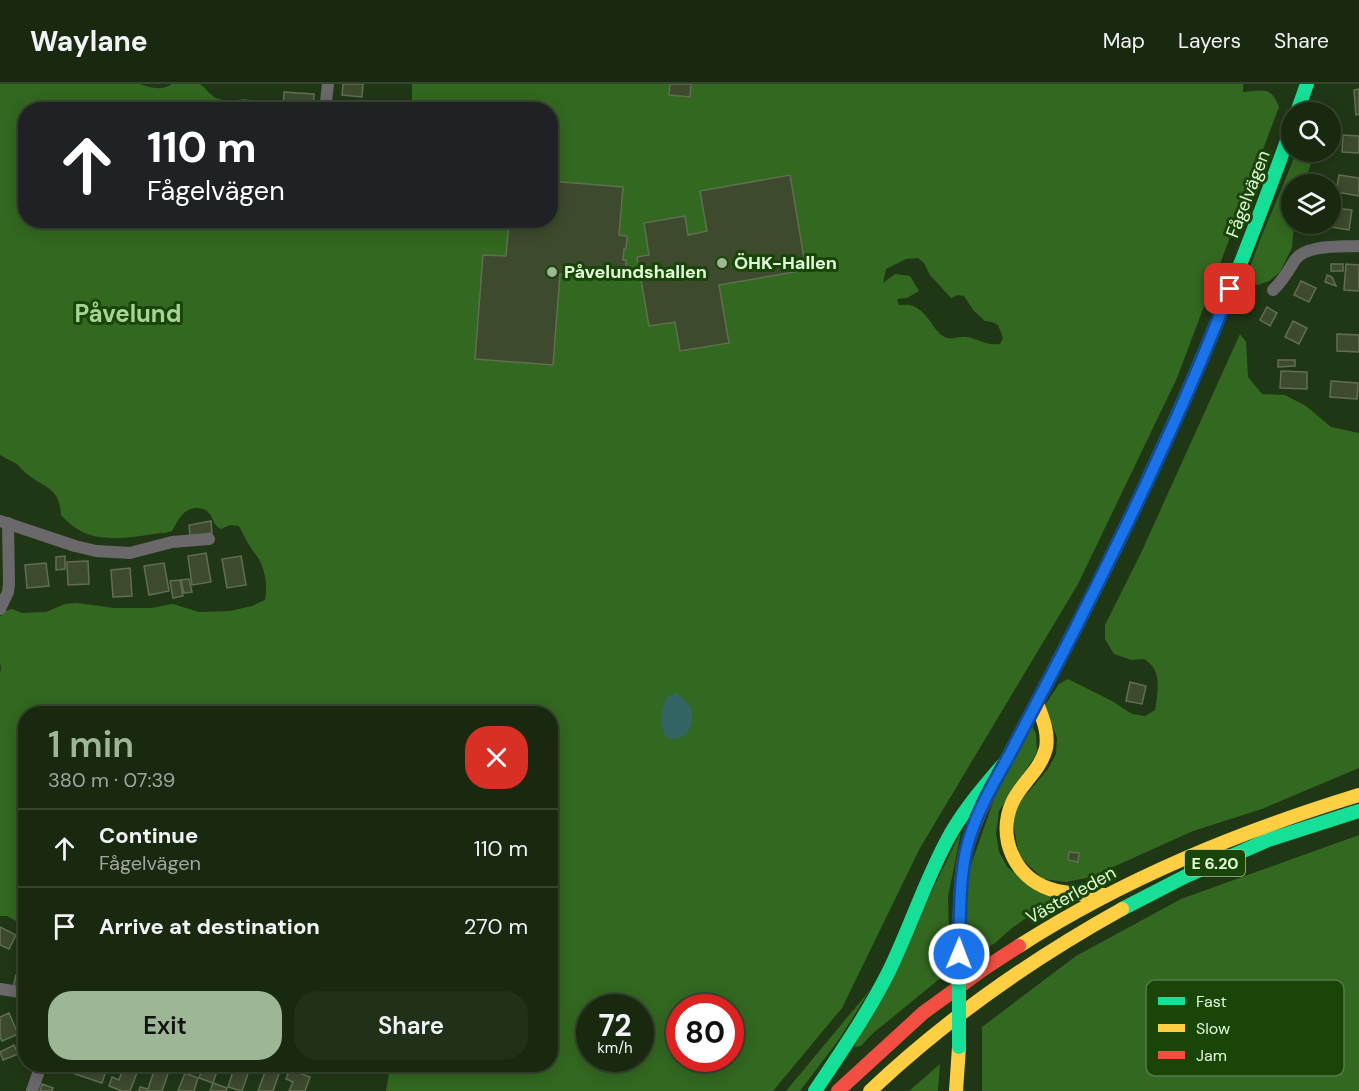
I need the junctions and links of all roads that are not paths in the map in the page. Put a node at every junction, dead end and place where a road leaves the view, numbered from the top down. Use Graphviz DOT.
graph roads {
  1 [pos="328,84"];
  2 [pos="1306,84"];
  3 [pos="326,102"];
  4 [pos="1300,102"];
  5 [pos="1281,156"];
  6 [pos="1359,246"];
  7 [pos="1273,290"];
  8 [pos="4,522"];
  9 [pos="209,539"];
  10 [pos="0,609"];
  11 [pos="1036,703"];
  12 [pos="1006,761"];
  13 [pos="1359,795"];
  14 [pos="1359,811"];
  15 [pos="1106,895"];
  16 [pos="0,989"];
  17 [pos="18,992"];
  18 [pos="919,1047"];
  19 [pos="39,1072"];
  20 [pos="32,1091"];
  21 [pos="815,1091"];
  22 [pos="837,1091"];
  23 [pos="870,1091"];
  24 [pos="883,1091"];
  25 [pos="956,1091"];
  1 -- 3 [label="street"];
  2 -- 4 [label="main road"];
  5 -- 11 [label="main road, Fågelvägen"];
  6 -- 7 [label="street"];
  8 -- 9 [label="street"];
  8 -- 10 [label="street"];
  11 -- 12 [label="main road, Fågelvägen"];
  11 -- 15 [label="main road"];
  12 -- 21 [label="main road"];
  12 -- 25 [label="main road, bridge"];
  13 -- 15 [label="main road, Västerleden / E 6.20"];
  14 -- 18 [label="main road, Västerleden / E 6.20"];
  15 -- 22 [label="main road, Västerleden / E 6.20"];
  16 -- 17 [label="street"];
  18 -- 23 [label="main road, Västerleden / E 6.20"];
  18 -- 24 [label="main road"];
  19 -- 20 [label="street"];
}
